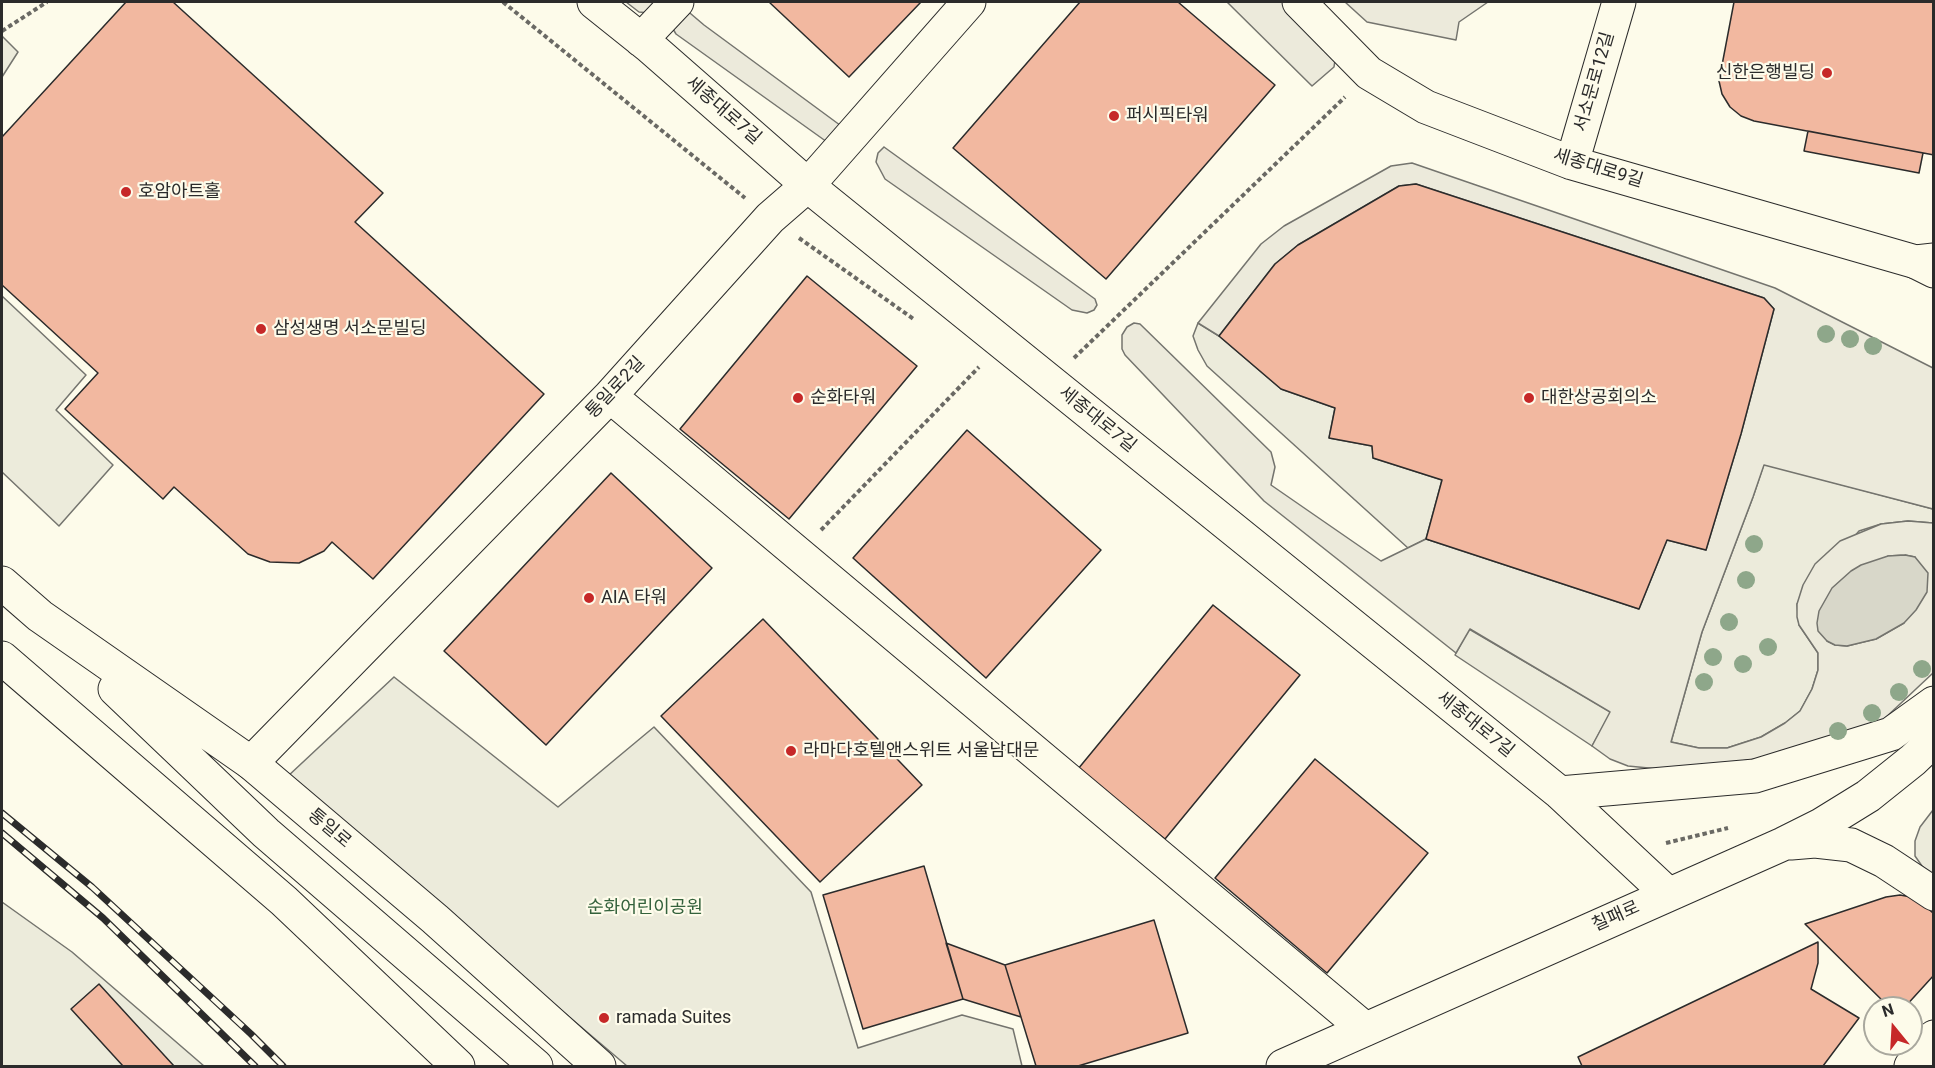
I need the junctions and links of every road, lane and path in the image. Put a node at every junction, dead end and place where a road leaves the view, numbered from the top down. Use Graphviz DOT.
graph roads {
  1 [pos="47,2"];
  2 [pos="594,2"];
  3 [pos="677,2"];
  4 [pos="969,2"];
  5 [pos="1299,2"];
  6 [pos="1619,2"];
  7 [pos="2,32"];
  8 [pos="641,40"];
  9 [pos="1369,73"];
  10 [pos="1572,163"];
  11 [pos="808,185"];
  12 [pos="1928,264"];
  13 [pos="1003,344"];
  14 [pos="1050,382"];
  15 [pos="610,396"];
  16 [pos="798,554"];
  17 [pos="2,583"];
  18 [pos="40,616"];
  19 [pos="2,657"];
  20 [pos="1934,703"];
  21 [pos="1934,740"];
  22 [pos="251,763"];
  23 [pos="1560,793"];
  24 [pos="1783,844"];
  25 [pos="1668,894"];
  26 [pos="1934,894"];
  27 [pos="1365,1029"];
  28 [pos="1934,1037"];
  29 [pos="458,1066"];
  30 [pos="536,1066"];
  31 [pos="599,1066"];
  32 [pos="1282,1066"];
  33 [pos="1911,1066"];
  1 -- 7 [label="path"];
  2 -- 8 [label="street, 세종대로7길"];
  3 -- 8 [label="street"];
  4 -- 11 [label="street, 통일로2길"];
  5 -- 9 [label="street, 세종대로9길"];
  6 -- 10 [label="street, 서소문로12길"];
  8 -- 11 [label="street, 세종대로7길"];
  9 -- 10 [label="street, 세종대로9길"];
  9 -- 14 [label="path"];
  10 -- 12 [label="street, 세종대로9길"];
  11 -- 13 [label="street, 세종대로7길"];
  11 -- 15 [label="street, 통일로2길"];
  13 -- 14 [label="street, 세종대로7길"];
  13 -- 16 [label="path"];
  14 -- 23 [label="street, 세종대로7길"];
  15 -- 16 [label="street"];
  15 -- 22 [label="street, 통일로2길"];
  16 -- 27 [label="street"];
  17 -- 18 [label="street, 통일로"];
  18 -- 22 [label="street, 통일로"];
  18 -- 30 [label="street, 통일로"];
  19 -- 29 [label="street"];
  20 -- 23 [label="street"];
  21 -- 24 [label="street, 칠패로"];
  22 -- 31 [label="street, 통일로"];
  23 -- 25 [label="street, 세종대로7길"];
  24 -- 25 [label="street, 칠패로"];
  24 -- 26 [label="street"];
  25 -- 27 [label="street, 칠패로"];
  27 -- 32 [label="street, 칠패로"];
  28 -- 33 [label="street"];
}
